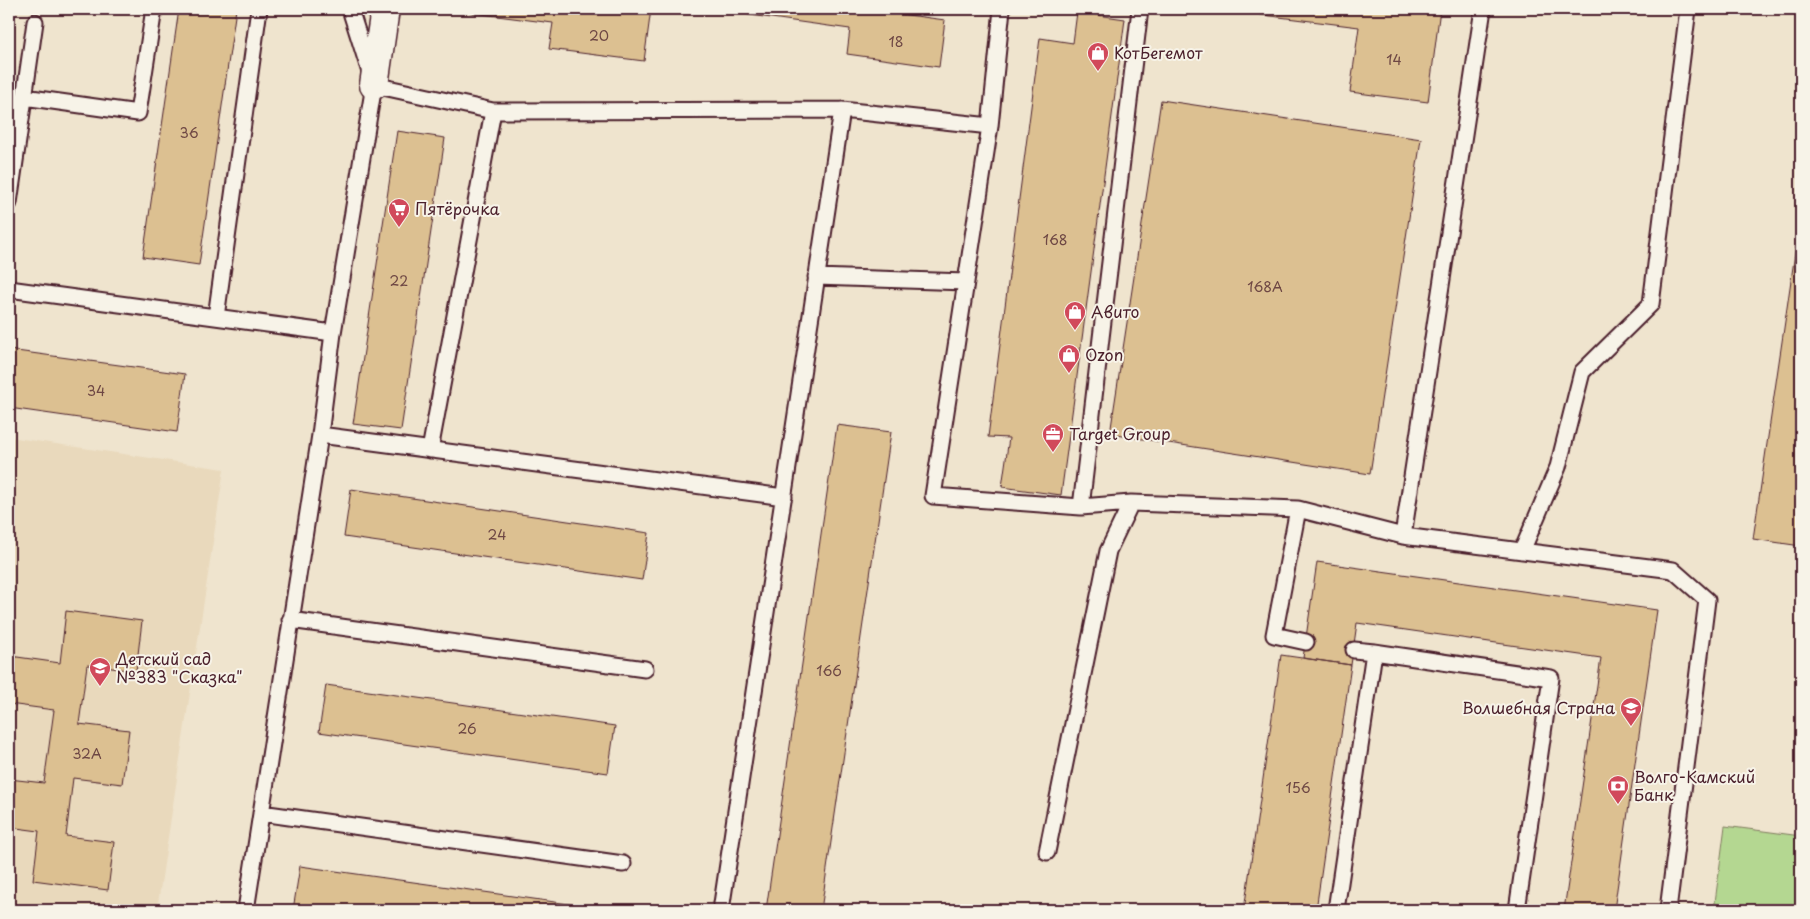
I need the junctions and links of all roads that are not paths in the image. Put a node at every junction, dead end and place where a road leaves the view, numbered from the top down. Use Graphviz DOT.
graph roads {
  1 [pos="154,9"];
  2 [pos="259,9"];
  3 [pos="350,9"];
  4 [pos="385,9"];
  5 [pos="1002,9"];
  6 [pos="1140,9"];
  7 [pos="1483,9"];
  8 [pos="1688,9"];
  9 [pos="35,22"];
  10 [pos="374,85"];
  11 [pos="24,97"];
  12 [pos="842,110"];
  13 [pos="493,111"];
  14 [pos="990,126"];
  15 [pos="9,203"];
  16 [pos="816,277"];
  17 [pos="966,282"];
  18 [pos="9,289"];
  19 [pos="216,317"];
  20 [pos="333,333"];
  21 [pos="320,435"];
  22 [pos="430,450"];
  23 [pos="784,497"];
  24 [pos="1131,503"];
  25 [pos="1081,506"];
  26 [pos="1298,510"];
  27 [pos="1403,536"];
  28 [pos="1522,551"];
  29 [pos="290,620"];
  30 [pos="1306,642"];
  31 [pos="1354,650"];
  32 [pos="1374,652"];
  33 [pos="645,669"];
  34 [pos="261,813"];
  35 [pos="1047,852"];
  36 [pos="623,864"];
  37 [pos="246,910"];
  38 [pos="721,910"];
  39 [pos="1336,910"];
  40 [pos="1517,910"];
  41 [pos="1668,910"];
  1 -- 11 [label="lane"];
  2 -- 19 [label="lane"];
  3 -- 10 [label="lane"];
  4 -- 10 [label="street"];
  5 -- 14 [label="lane"];
  6 -- 25 [label="lane"];
  7 -- 27 [label="lane"];
  8 -- 28 [label="lane"];
  9 -- 11 [label="lane"];
  10 -- 13 [label="lane"];
  10 -- 20 [label="lane"];
  11 -- 15 [label="lane"];
  12 -- 13 [label="lane"];
  12 -- 14 [label="lane"];
  12 -- 16 [label="lane"];
  13 -- 22 [label="lane"];
  14 -- 17 [label="lane"];
  16 -- 17 [label="lane"];
  16 -- 23 [label="lane"];
  17 -- 25 [label="lane"];
  18 -- 19 [label="lane"];
  19 -- 20 [label="lane"];
  20 -- 21 [label="lane"];
  21 -- 22 [label="lane"];
  21 -- 29 [label="lane"];
  22 -- 23 [label="lane"];
  23 -- 38 [label="lane"];
  24 -- 25 [label="lane"];
  24 -- 26 [label="lane"];
  24 -- 35 [label="lane"];
  26 -- 27 [label="lane"];
  26 -- 30 [label="lane"];
  27 -- 28 [label="lane"];
  28 -- 41 [label="lane"];
  29 -- 33 [label="lane"];
  29 -- 34 [label="lane"];
  31 -- 32 [label="lane"];
  32 -- 39 [label="lane"];
  32 -- 40 [label="lane"];
  34 -- 36 [label="lane"];
  34 -- 37 [label="lane"];
}
